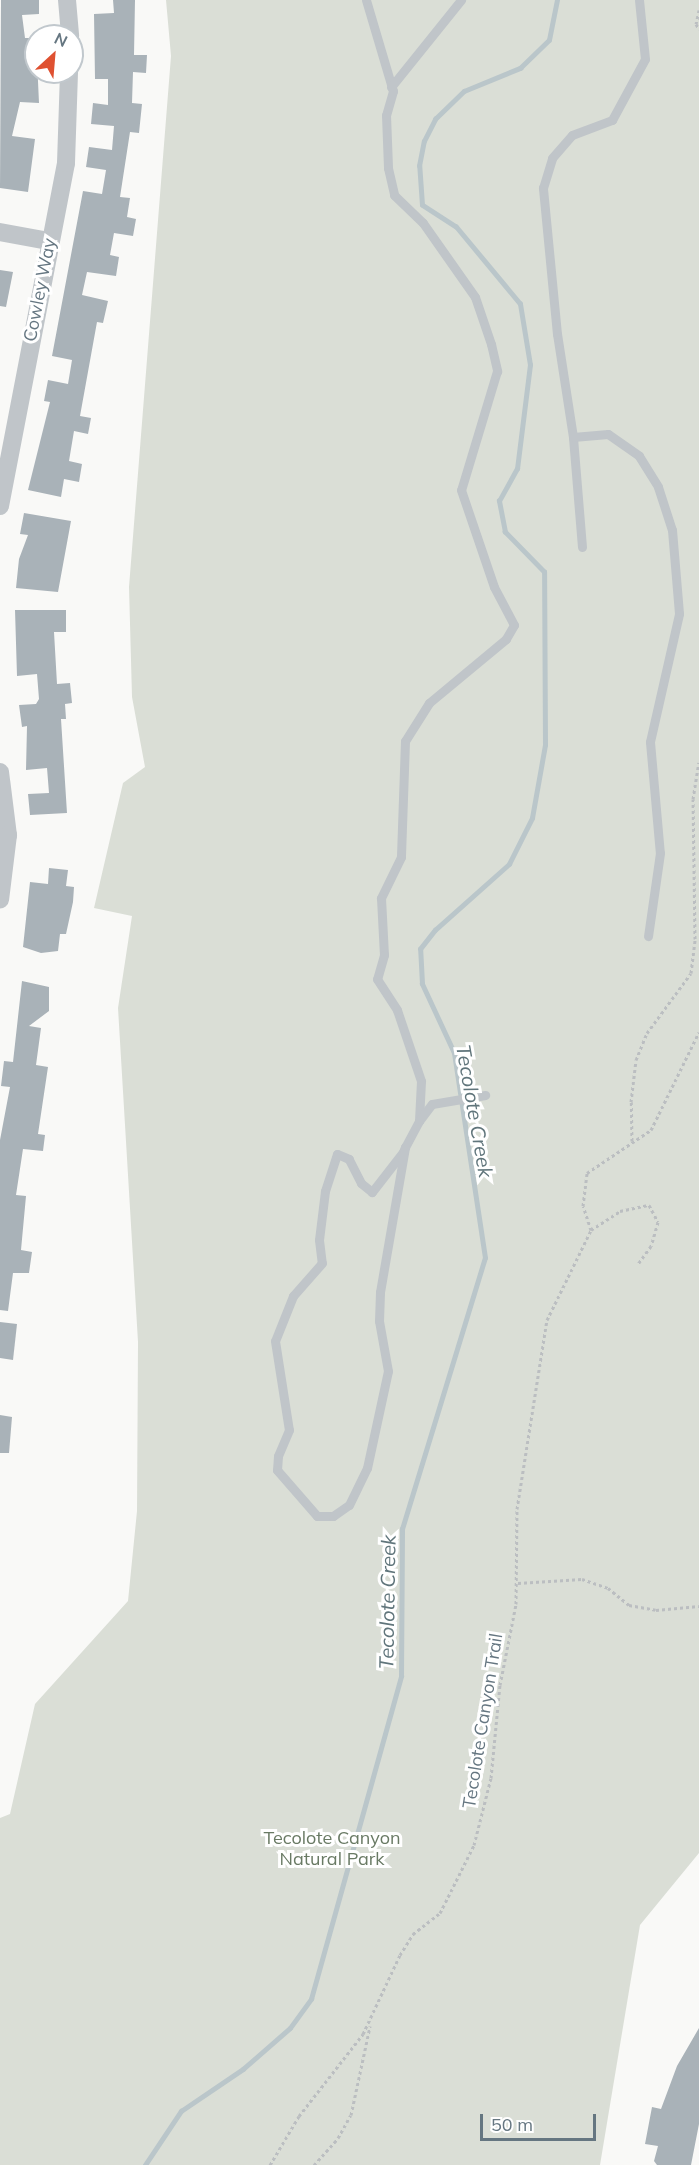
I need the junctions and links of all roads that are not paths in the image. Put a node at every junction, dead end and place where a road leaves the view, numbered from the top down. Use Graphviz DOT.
graph roads {
  1 [pos="67,0"];
  2 [pos="366,0"];
  3 [pos="461,0"];
  4 [pos="639,0"];
  5 [pos="69,24"];
  6 [pos="69,84"];
  7 [pos="391,87"];
  8 [pos="0,232"];
  9 [pos="49,241"];
  10 [pos="573,437"];
  11 [pos="0,506"];
  12 [pos="582,547"];
  13 [pos="0,772"];
  14 [pos="0,900"];
  15 [pos="648,936"];
  16 [pos="485,1095"];
  17 [pos="419,1121"];
  18 [pos="405,1146"];
  1 -- 5 [label="street"];
  2 -- 7 [label="lane"];
  3 -- 7 [label="lane"];
  4 -- 10 [label="lane"];
  6 -- 9 [label="street, Cowley Way"];
  7 -- 17 [label="lane"];
  8 -- 9 [label="street"];
  9 -- 11 [label="street, Cowley Way"];
  10 -- 12 [label="lane"];
  10 -- 15 [label="lane"];
  13 -- 14 [label="street"];
  16 -- 17 [label="lane"];
  17 -- 18 [label="lane"];
  18 -- 18 [label="lane"];
}
